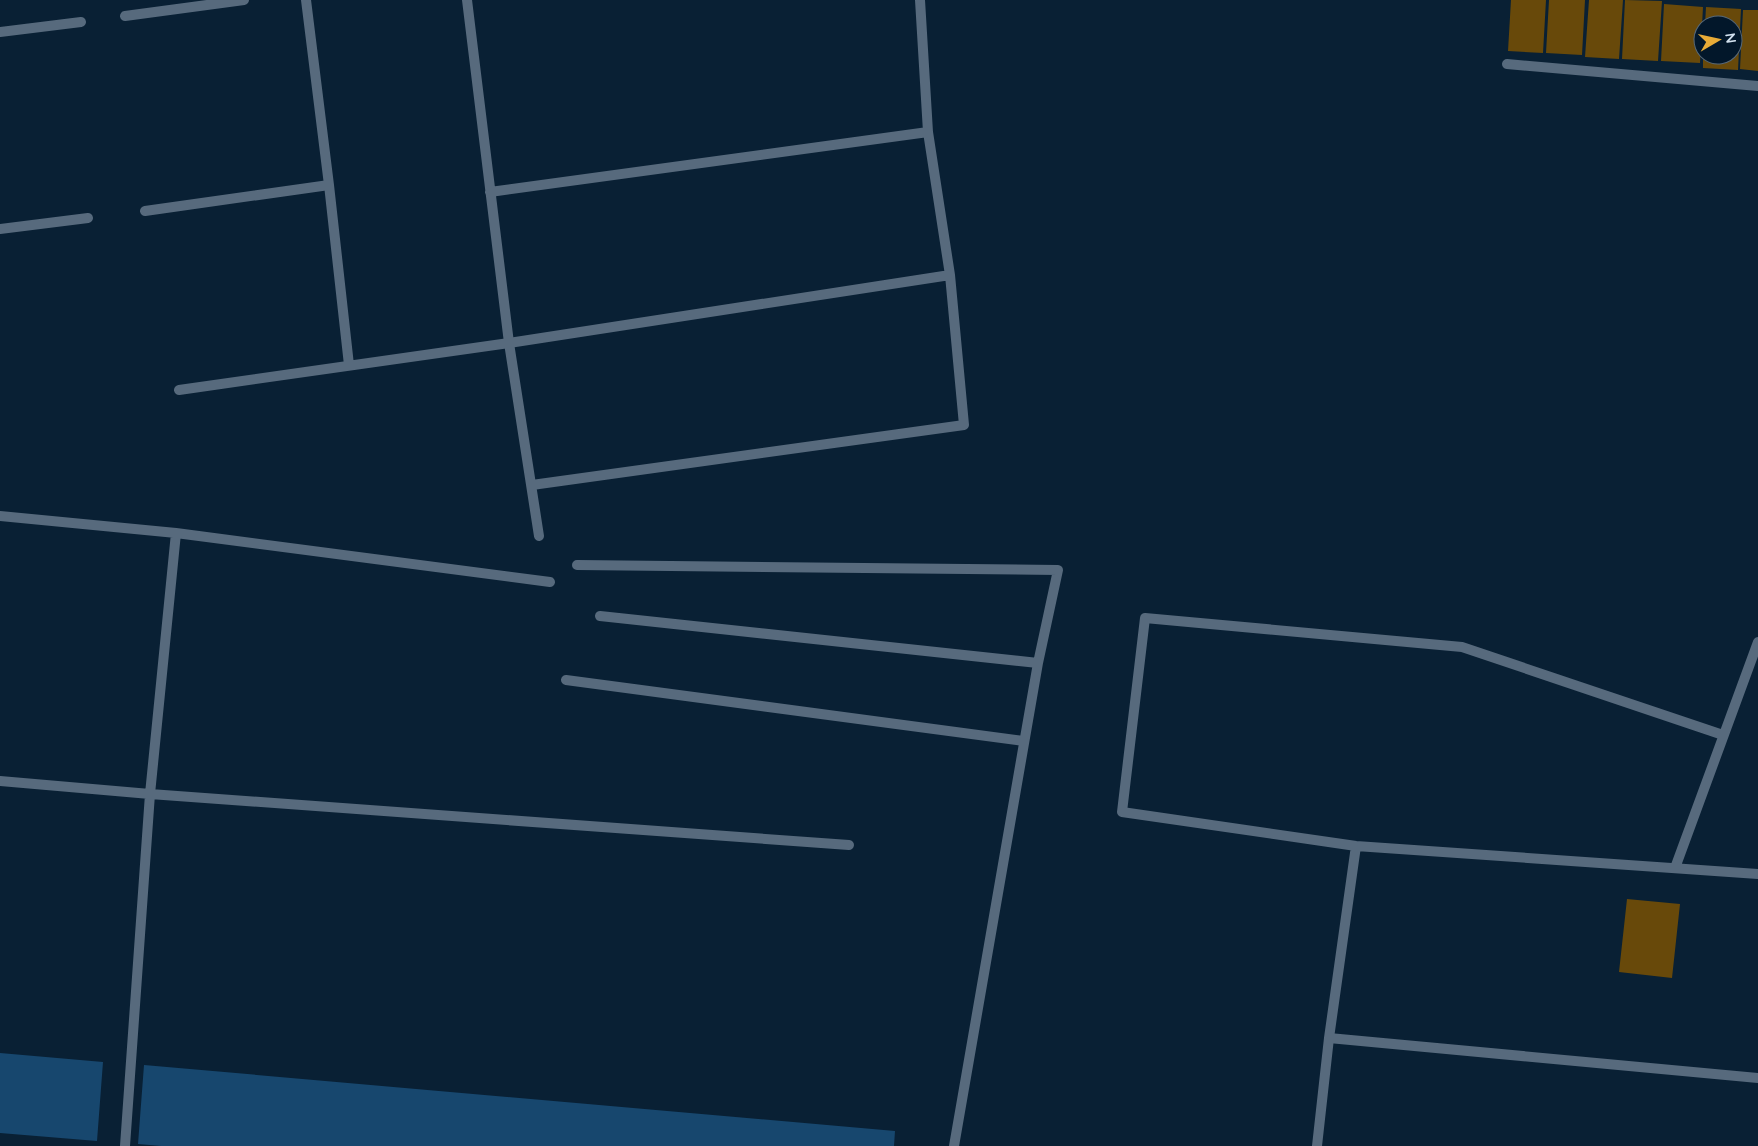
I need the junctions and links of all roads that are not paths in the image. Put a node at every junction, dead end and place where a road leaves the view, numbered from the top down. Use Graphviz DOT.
graph roads {
  1 [pos="244,0"];
  2 [pos="306,0"];
  3 [pos="467,0"];
  4 [pos="920,0"];
  5 [pos="125,16"];
  6 [pos="81,22"];
  7 [pos="0,32"];
  8 [pos="1507,64"];
  9 [pos="1758,86"];
  10 [pos="928,132"];
  11 [pos="329,185"];
  12 [pos="490,192"];
  13 [pos="145,211"];
  14 [pos="88,218"];
  15 [pos="0,229"];
  16 [pos="950,275"];
  17 [pos="509,343"];
  18 [pos="348,365"];
  19 [pos="179,390"];
  20 [pos="532,485"];
  21 [pos="0,516"];
  22 [pos="176,533"];
  23 [pos="539,536"];
  24 [pos="577,565"];
  25 [pos="550,582"];
  26 [pos="600,616"];
  27 [pos="1758,642"];
  28 [pos="1038,663"];
  29 [pos="566,680"];
  30 [pos="1723,734"];
  31 [pos="1024,741"];
  32 [pos="0,781"];
  33 [pos="150,794"];
  34 [pos="849,845"];
  35 [pos="1356,846"];
  36 [pos="1675,868"];
  37 [pos="1758,874"];
  38 [pos="1329,1038"];
  39 [pos="1758,1078"];
  40 [pos="125,1146"];
  41 [pos="954,1146"];
  42 [pos="1317,1146"];
  1 -- 5 [label="street"];
  2 -- 11 [label="street"];
  3 -- 12 [label="street"];
  4 -- 10 [label="street"];
  6 -- 7 [label="street"];
  8 -- 9 [label="street"];
  10 -- 12 [label="street"];
  10 -- 16 [label="street"];
  11 -- 13 [label="street"];
  11 -- 18 [label="street"];
  12 -- 17 [label="street"];
  14 -- 15 [label="street"];
  16 -- 17 [label="street"];
  16 -- 20 [label="street"];
  17 -- 18 [label="street"];
  17 -- 20 [label="street"];
  18 -- 19 [label="street"];
  20 -- 23 [label="street"];
  21 -- 22 [label="street"];
  22 -- 25 [label="street"];
  22 -- 33 [label="street"];
  24 -- 28 [label="street"];
  26 -- 28 [label="street"];
  27 -- 30 [label="street"];
  28 -- 31 [label="street"];
  29 -- 31 [label="street"];
  30 -- 35 [label="street"];
  30 -- 36 [label="street"];
  31 -- 41 [label="street"];
  32 -- 33 [label="street"];
  33 -- 34 [label="street"];
  33 -- 40 [label="street"];
  35 -- 36 [label="street"];
  35 -- 38 [label="street"];
  36 -- 37 [label="street"];
  38 -- 39 [label="street"];
  38 -- 42 [label="street"];
}
